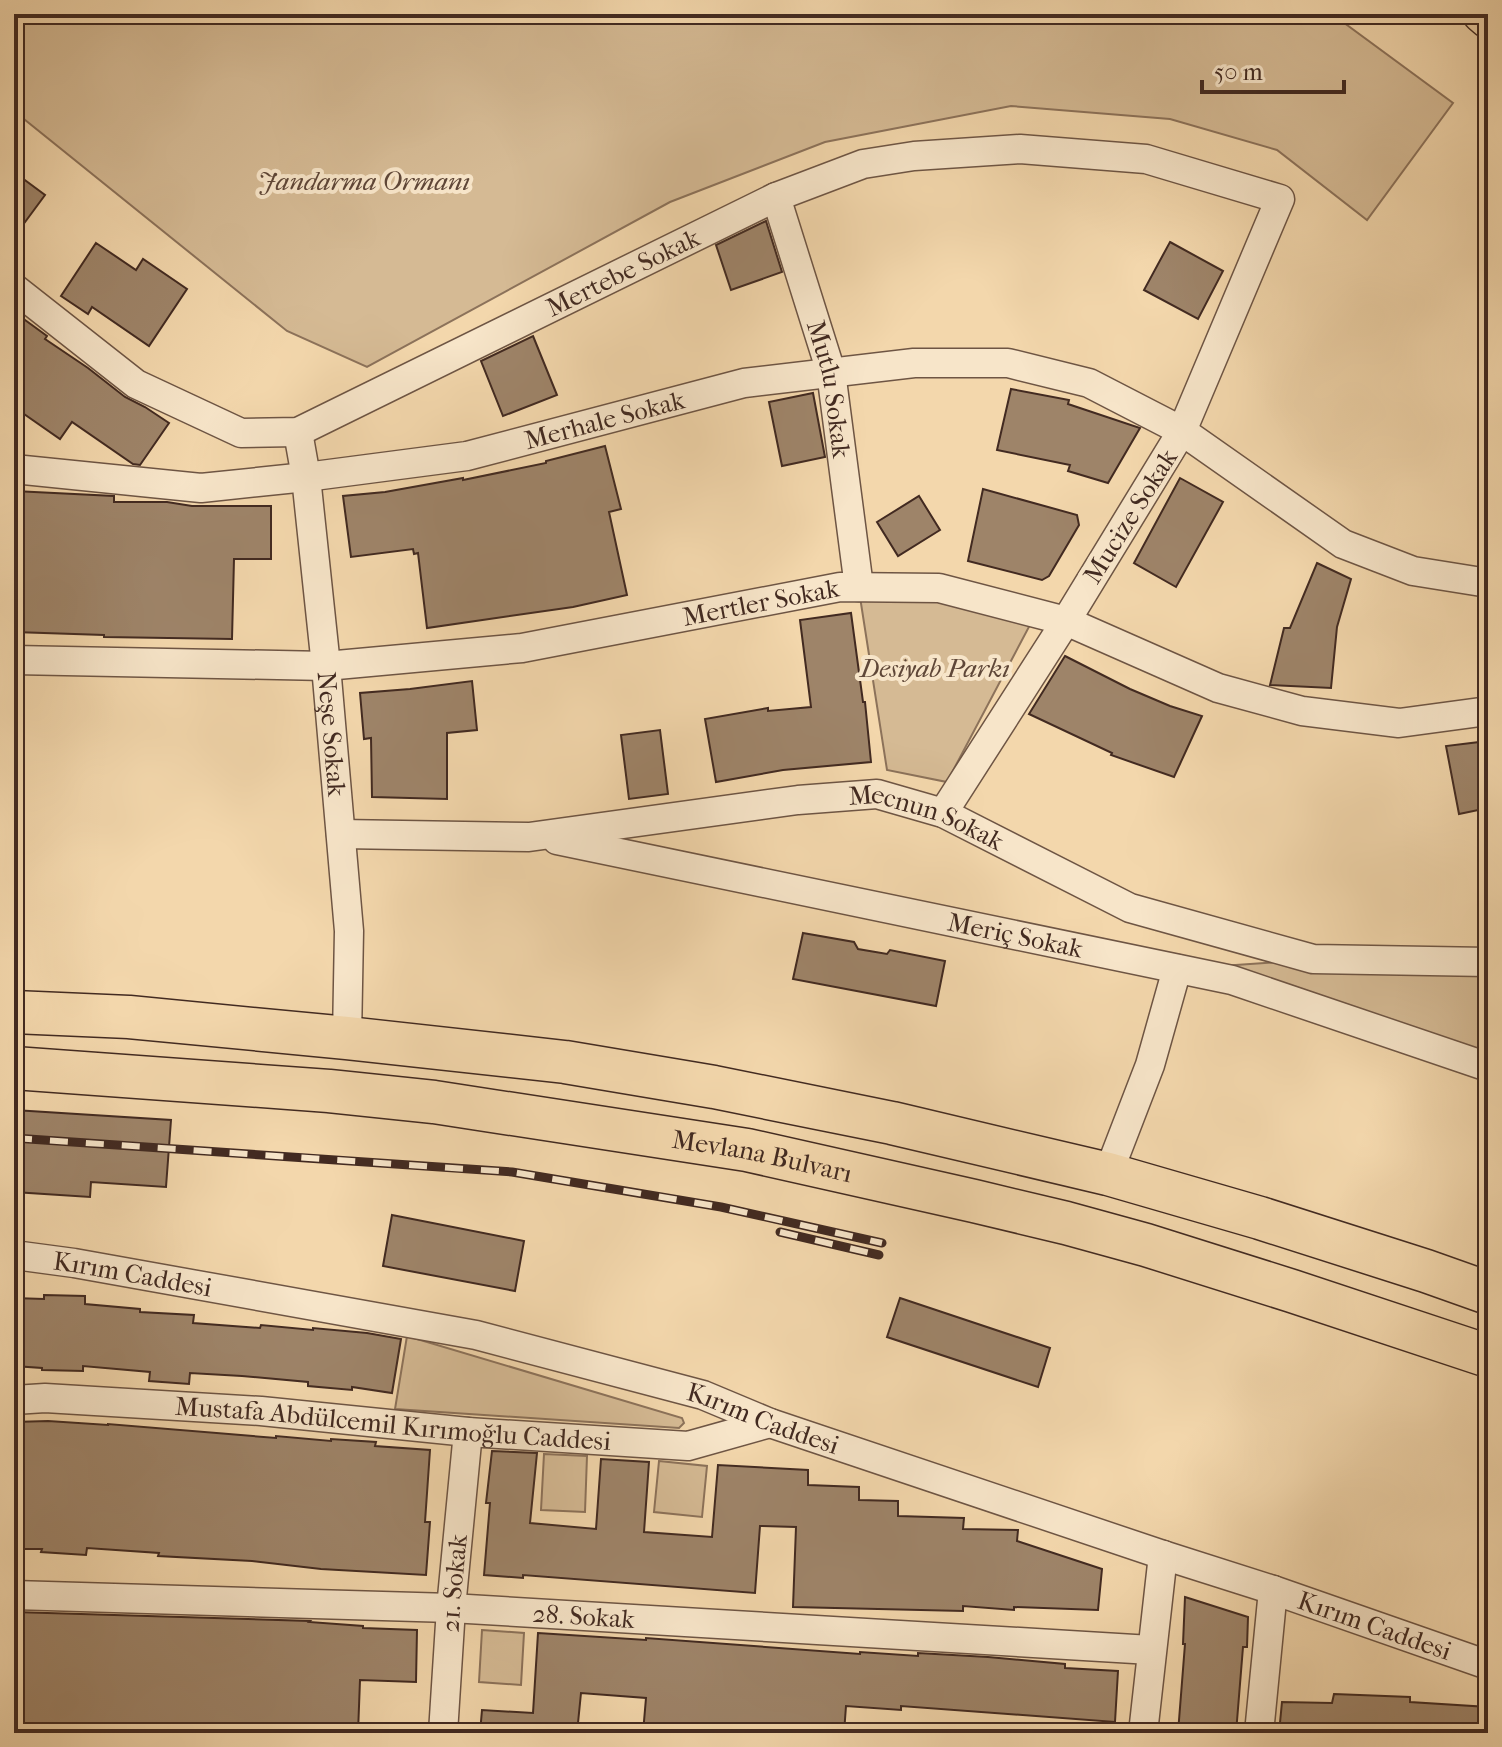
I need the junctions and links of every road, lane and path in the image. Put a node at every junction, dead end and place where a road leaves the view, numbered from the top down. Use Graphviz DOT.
graph roads {
  1 [pos="1481,14"];
  2 [pos="1488,20"];
  3 [pos="776,197"];
  4 [pos="1280,199"];
  5 [pos="14,288"];
  6 [pos="831,372"];
  7 [pos="1182,431"];
  8 [pos="298,432"];
  9 [pos="14,469"];
  10 [pos="306,477"];
  11 [pos="1488,583"];
  12 [pos="859,587"];
  13 [pos="1066,621"];
  14 [pos="14,660"];
  15 [pos="326,666"];
  16 [pos="1488,711"];
  17 [pos="943,813"];
  18 [pos="341,834"];
  19 [pos="535,836"];
  20 [pos="1488,962"];
  21 [pos="1177,969"];
  22 [pos="14,1004"];
  23 [pos="14,1012"];
  24 [pos="78,1014"];
  25 [pos="347,1038"];
  26 [pos="1488,1067"];
  27 [pos="14,1068"];
  28 [pos="1108,1174"];
  29 [pos="14,1255"];
  30 [pos="1488,1293"];
  31 [pos="1488,1356"];
  32 [pos="14,1400"];
  33 [pos="770,1423"];
  34 [pos="468,1432"];
  35 [pos="1163,1555"];
  36 [pos="1273,1590"];
  37 [pos="14,1595"];
  38 [pos="451,1608"];
  39 [pos="1151,1650"];
  40 [pos="1488,1665"];
  41 [pos="443,1733"];
  42 [pos="1143,1733"];
  43 [pos="1259,1733"];
  1 -- 2 [label="main road"];
  3 -- 4 [label="street, Mertebe Sokak"];
  3 -- 6 [label="street, Mutlu Sokak"];
  3 -- 8 [label="street, Mertebe Sokak"];
  4 -- 7 [label="street, Mucize Sokak"];
  5 -- 8 [label="street, Mertebe Sokak"];
  6 -- 7 [label="street, Merhale Sokak"];
  6 -- 10 [label="street, Merhale Sokak"];
  6 -- 12 [label="street, Mutlu Sokak"];
  7 -- 11 [label="street, Merhale Sokak"];
  7 -- 13 [label="street, Mucize Sokak"];
  8 -- 10 [label="street, Neşe Sokak"];
  9 -- 10 [label="street, Merhale Sokak"];
  10 -- 15 [label="street, Neşe Sokak"];
  12 -- 13 [label="street, Mertler Sokak"];
  12 -- 15 [label="street, Mertler Sokak"];
  13 -- 16 [label="street, Mertler Sokak"];
  13 -- 17 [label="street, Mucize Sokak"];
  14 -- 15 [label="street, Mertler Sokak"];
  15 -- 18 [label="street, Neşe Sokak"];
  17 -- 19 [label="street, Mecnun Sokak"];
  17 -- 20 [label="street, Mecnun Sokak"];
  18 -- 19 [label="street, Mecnun Sokak"];
  18 -- 25 [label="street, Neşe Sokak"];
  19 -- 21 [label="street, Meriç Sokak"];
  21 -- 26 [label="street, Meriç Sokak"];
  21 -- 28 [label="street"];
  22 -- 24 [label="highway"];
  23 -- 24 [label="highway"];
  24 -- 25 [label="highway"];
  25 -- 28 [label="highway"];
  27 -- 31 [label="highway, Mevlana Bulvarı"];
  28 -- 30 [label="highway"];
  29 -- 33 [label="street, Kırım Caddesi"];
  32 -- 34 [label="street, Mustafa Abdülcemil Kırımoğlu Caddesi"];
  33 -- 34 [label="street, Mustafa Abdülcemil Kırımoğlu Caddesi"];
  33 -- 35 [label="street, Kırım Caddesi"];
  34 -- 38 [label="street, 21. Sokak"];
  35 -- 36 [label="street, Kırım Caddesi"];
  35 -- 39 [label="street"];
  36 -- 40 [label="street, Kırım Caddesi"];
  36 -- 43 [label="street"];
  37 -- 38 [label="street, 28. Sokak"];
  38 -- 39 [label="street, 28. Sokak"];
  38 -- 41 [label="street, 21. Sokak"];
  39 -- 42 [label="street"];
}
